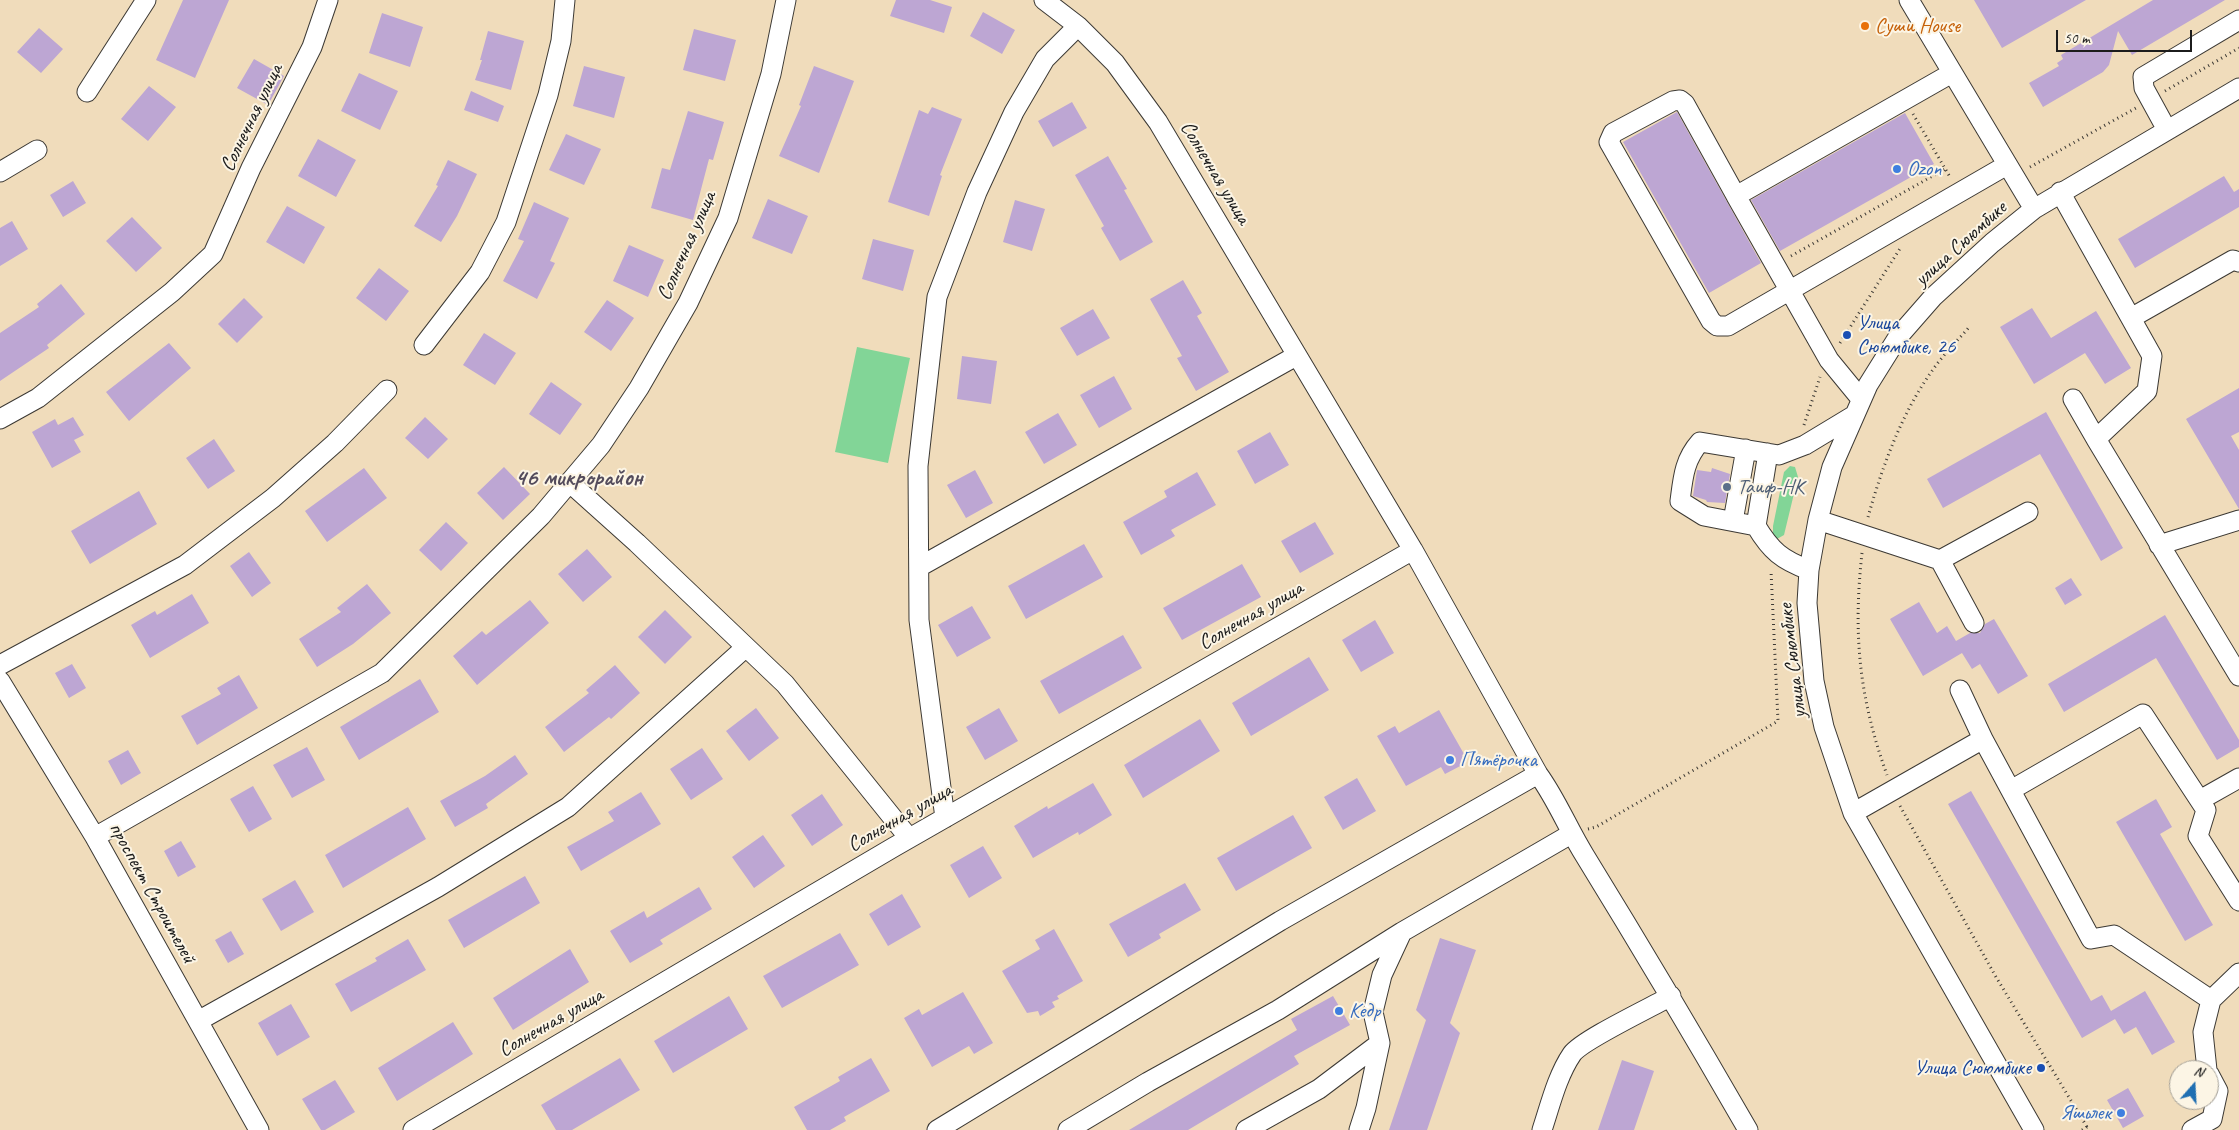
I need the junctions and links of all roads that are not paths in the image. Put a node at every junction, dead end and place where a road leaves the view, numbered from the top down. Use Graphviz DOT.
graph roads {
  1 [pos="146,0"];
  2 [pos="328,0"];
  3 [pos="564,0"];
  4 [pos="786,0"];
  5 [pos="1044,0"];
  6 [pos="1909,0"];
  7 [pos="2239,20"];
  8 [pos="1078,26"];
  9 [pos="1952,73"];
  10 [pos="2239,88"];
  11 [pos="87,92"];
  12 [pos="2167,130"];
  13 [pos="36,150"];
  14 [pos="2010,171"];
  15 [pos="0,172"];
  16 [pos="2060,192"];
  17 [pos="1736,196"];
  18 [pos="2034,210"];
  19 [pos="2239,262"];
  20 [pos="1790,291"];
  21 [pos="2131,318"];
  22 [pos="424,345"];
  23 [pos="1296,356"];
  24 [pos="387,390"];
  25 [pos="1861,399"];
  26 [pos="2073,399"];
  27 [pos="1853,416"];
  28 [pos="0,420"];
  29 [pos="2096,439"];
  30 [pos="1746,449"];
  31 [pos="1773,454"];
  32 [pos="569,482"];
  33 [pos="2028,512"];
  34 [pos="1818,520"];
  35 [pos="2239,520"];
  36 [pos="1733,522"];
  37 [pos="1756,526"];
  38 [pos="2159,545"];
  39 [pos="1413,550"];
  40 [pos="1940,560"];
  41 [pos="918,567"];
  42 [pos="1810,570"];
  43 [pos="1974,624"];
  44 [pos="746,647"];
  45 [pos="0,664"];
  46 [pos="2239,676"];
  47 [pos="0,681"];
  48 [pos="1960,690"];
  49 [pos="1983,739"];
  50 [pos="1538,774"];
  51 [pos="2239,778"];
  52 [pos="2011,790"];
  53 [pos="2200,800"];
  54 [pos="1853,813"];
  55 [pos="945,818"];
  56 [pos="1571,834"];
  57 [pos="95,837"];
  58 [pos="909,838"];
  59 [pos="2239,901"];
  60 [pos="1402,932"];
  61 [pos="2239,973"];
  62 [pos="1671,996"];
  63 [pos="2211,1000"];
  64 [pos="198,1021"];
  65 [pos="1380,1043"];
  66 [pos="2206,1060"];
  67 [pos="2214,1110"];
  68 [pos="1074,1129"];
  69 [pos="259,1130"];
  70 [pos="413,1130"];
  71 [pos="937,1130"];
  72 [pos="1246,1130"];
  73 [pos="1359,1130"];
  74 [pos="1542,1130"];
  75 [pos="1748,1130"];
  76 [pos="2034,1130"];
  77 [pos="2192,1130"];
  1 -- 11 [label="street"];
  2 -- 28 [label="street, Солнечная улица"];
  3 -- 22 [label="street"];
  4 -- 32 [label="street, Солнечная улица"];
  5 -- 8 [label="street, Солнечная улица"];
  6 -- 9 [label="street"];
  7 -- 12 [label="street"];
  8 -- 23 [label="street, Солнечная улица"];
  8 -- 41 [label="street"];
  9 -- 14 [label="street"];
  9 -- 17 [label="street"];
  10 -- 12 [label="street, улица Сююмбике"];
  12 -- 16 [label="street, улица Сююмбике"];
  13 -- 15 [label="street"];
  14 -- 18 [label="street"];
  14 -- 20 [label="street"];
  16 -- 18 [label="street, улица Сююмбике"];
  16 -- 21 [label="street"];
  17 -- 20 [label="street"];
  17 -- 20 [label="street"];
  18 -- 25 [label="street, улица Сююмбике"];
  19 -- 21 [label="street"];
  20 -- 25 [label="street"];
  21 -- 29 [label="street"];
  23 -- 39 [label="street, Солнечная улица"];
  23 -- 41 [label="street"];
  24 -- 45 [label="street"];
  25 -- 27 [label="street, улица Сююмбике"];
  26 -- 29 [label="street"];
  27 -- 31 [label="street"];
  27 -- 34 [label="street, улица Сююмбике"];
  29 -- 38 [label="street"];
  30 -- 31 [label="street"];
  30 -- 36 [label="street"];
  30 -- 36 [label="street"];
  31 -- 37 [label="street"];
  32 -- 44 [label="street"];
  32 -- 57 [label="street, Солнечная улица"];
  33 -- 40 [label="street"];
  34 -- 40 [label="street"];
  34 -- 42 [label="street, улица Сююмбике"];
  35 -- 38 [label="street"];
  36 -- 37 [label="street"];
  37 -- 42 [label="street"];
  38 -- 46 [label="street"];
  39 -- 50 [label="street, Солнечная улица"];
  39 -- 55 [label="street, Солнечная улица"];
  40 -- 43 [label="street"];
  41 -- 55 [label="street"];
  42 -- 54 [label="street, улица Сююмбике"];
  44 -- 58 [label="street"];
  44 -- 64 [label="street"];
  47 -- 57 [label="street, проспект Строителей"];
  48 -- 49 [label="street"];
  49 -- 52 [label="street"];
  49 -- 54 [label="street"];
  50 -- 56 [label="street, Солнечная улица"];
  50 -- 71 [label="street"];
  51 -- 53 [label="street"];
  52 -- 53 [label="street"];
  52 -- 63 [label="street"];
  53 -- 59 [label="street"];
  54 -- 76 [label="street, улица Сююмбике"];
  55 -- 58 [label="street, Солнечная улица"];
  56 -- 60 [label="street"];
  56 -- 62 [label="street, Солнечная улица"];
  57 -- 64 [label="street, проспект Строителей"];
  58 -- 70 [label="street, Солнечная улица"];
  60 -- 65 [label="street"];
  60 -- 68 [label="street"];
  61 -- 63 [label="street"];
  62 -- 74 [label="street"];
  62 -- 75 [label="street, Солнечная улица"];
  63 -- 66 [label="street"];
  64 -- 69 [label="street, проспект Строителей"];
  65 -- 72 [label="street"];
  65 -- 73 [label="street"];
  67 -- 77 [label="street"];
}
